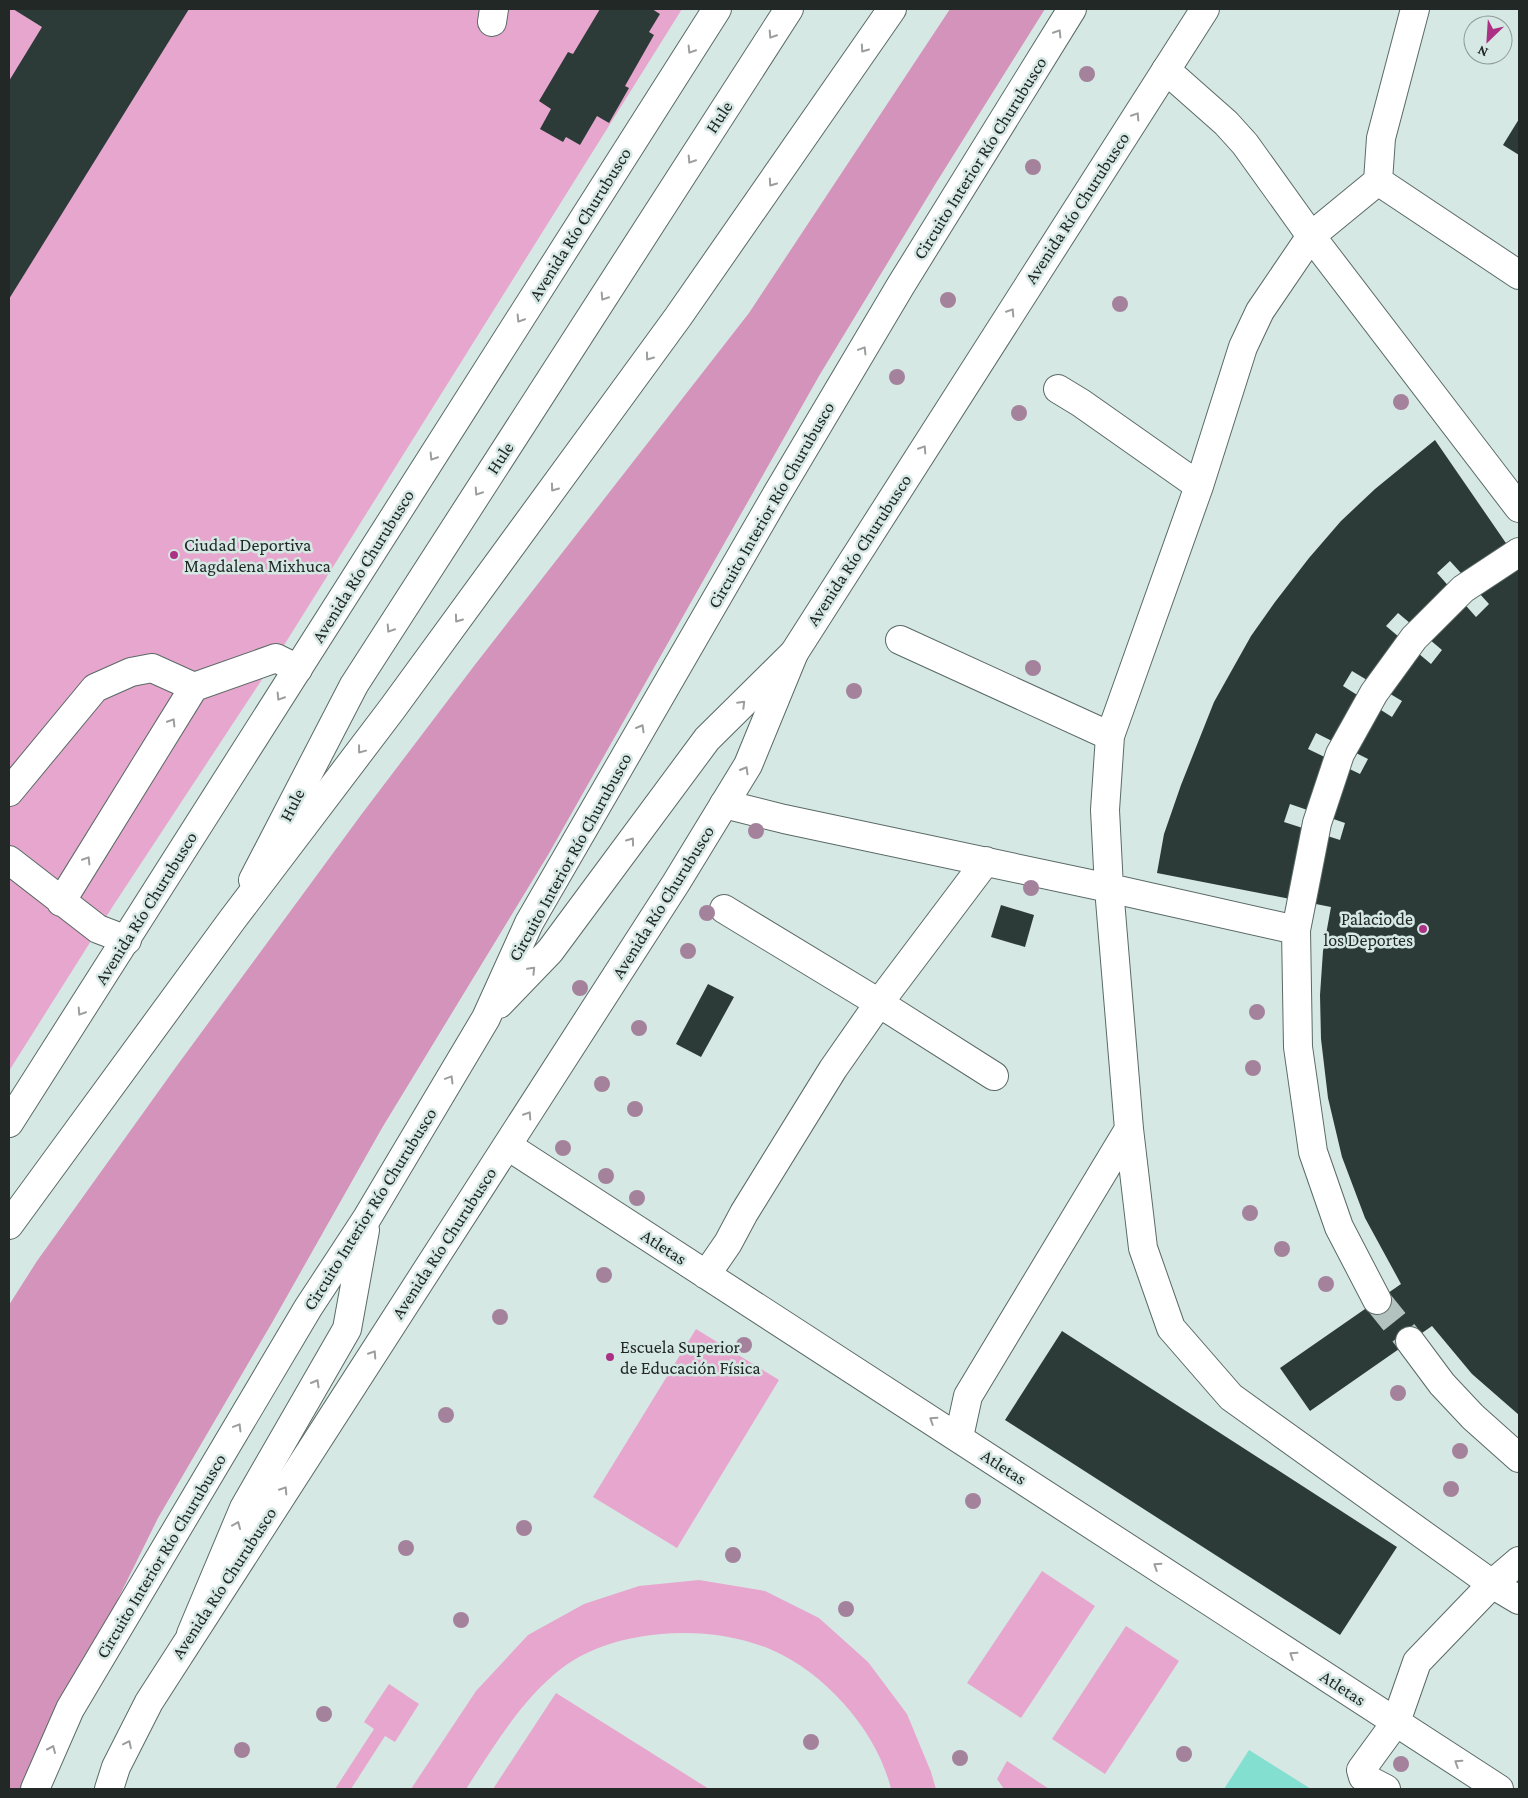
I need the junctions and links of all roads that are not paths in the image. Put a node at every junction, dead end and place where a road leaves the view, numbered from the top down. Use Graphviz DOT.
graph roads {
  1 [pos="717,9"];
  2 [pos="789,9"];
  3 [pos="892,9"];
  4 [pos="1072,9"];
  5 [pos="1205,9"];
  6 [pos="1415,9"];
  7 [pos="1166,70"];
  8 [pos="1378,181"];
  9 [pos="1312,236"];
  10 [pos="1519,275"];
  11 [pos="1058,389"];
  12 [pos="1199,486"];
  13 [pos="1519,508"];
  14 [pos="1519,552"];
  15 [pos="900,640"];
  16 [pos="794,653"];
  17 [pos="298,670"];
  18 [pos="194,687"];
  19 [pos="1110,736"];
  20 [pos="9,792"];
  21 [pos="724,804"];
  22 [pos="9,860"];
  23 [pos="986,861"];
  24 [pos="1109,888"];
  25 [pos="61,902"];
  26 [pos="724,909"];
  27 [pos="232,920"];
  28 [pos="1296,930"];
  29 [pos="127,940"];
  30 [pos="879,1003"];
  31 [pos="486,1018"];
  32 [pos="994,1076"];
  33 [pos="9,1123"];
  34 [pos="1128,1129"];
  35 [pos="508,1146"];
  36 [pos="367,1218"];
  37 [pos="9,1225"];
  38 [pos="706,1275"];
  39 [pos="1377,1300"];
  40 [pos="1410,1341"];
  41 [pos="959,1437"];
  42 [pos="1519,1458"];
  43 [pos="1519,1561"];
  44 [pos="1492,1584"];
  45 [pos="1519,1600"];
  46 [pos="191,1634"];
  47 [pos="1396,1722"];
  48 [pos="35,1789"];
  49 [pos="109,1789"];
  50 [pos="1386,1789"];
  51 [pos="1499,1789"];
  1 -- 17 [label="main road, Avenida Río Churubusco, one-way"];
  2 -- 27 [label="main road, Hule, one-way"];
  3 -- 27 [label="main road, one-way"];
  31 -- 4 [label="main road, Circuito Interior Río Churubusco, one-way"];
  5 -- 7 [label="main road, Avenida Río Churubusco"];
  6 -- 8 [label="main road"];
  7 -- 9 [label="main road"];
  16 -- 7 [label="main road, Avenida Río Churubusco, one-way"];
  8 -- 9 [label="main road"];
  8 -- 10 [label="main road"];
  9 -- 12 [label="main road"];
  9 -- 13 [label="main road"];
  11 -- 12 [label="main road"];
  12 -- 19 [label="main road"];
  14 -- 28 [label="main road"];
  15 -- 19 [label="main road"];
  21 -- 16 [label="main road, Avenida Río Churubusco, one-way"];
  31 -- 16 [label="main road, one-way"];
  17 -- 18 [label="main road"];
  17 -- 29 [label="main road, Avenida Río Churubusco, one-way"];
  18 -- 20 [label="main road"];
  25 -- 18 [label="main road, one-way"];
  19 -- 24 [label="main road"];
  21 -- 23 [label="main road"];
  35 -- 21 [label="main road, Avenida Río Churubusco, one-way"];
  22 -- 25 [label="main road"];
  23 -- 24 [label="main road"];
  23 -- 30 [label="main road"];
  24 -- 28 [label="main road"];
  24 -- 34 [label="main road"];
  25 -- 29 [label="main road"];
  26 -- 30 [label="main road"];
  27 -- 37 [label="main road"];
  28 -- 39 [label="main road"];
  29 -- 33 [label="main road, Avenida Río Churubusco, one-way"];
  30 -- 32 [label="main road"];
  30 -- 38 [label="main road"];
  36 -- 31 [label="main road, Circuito Interior Río Churubusco, one-way"];
  34 -- 41 [label="main road"];
  34 -- 44 [label="main road"];
  35 -- 38 [label="main road, Atletas"];
  46 -- 35 [label="main road, Avenida Río Churubusco, one-way"];
  46 -- 36 [label="main road, one-way"];
  48 -- 36 [label="main road, Circuito Interior Río Churubusco, one-way"];
  41 -- 38 [label="main road, Atletas, one-way"];
  40 -- 42 [label="main road"];
  47 -- 41 [label="main road, Atletas, one-way"];
  43 -- 44 [label="main road"];
  44 -- 45 [label="main road"];
  44 -- 47 [label="main road"];
  49 -- 46 [label="main road, Avenida Río Churubusco, one-way"];
  47 -- 50 [label="main road"];
  51 -- 47 [label="main road, Atletas, one-way"];
}
